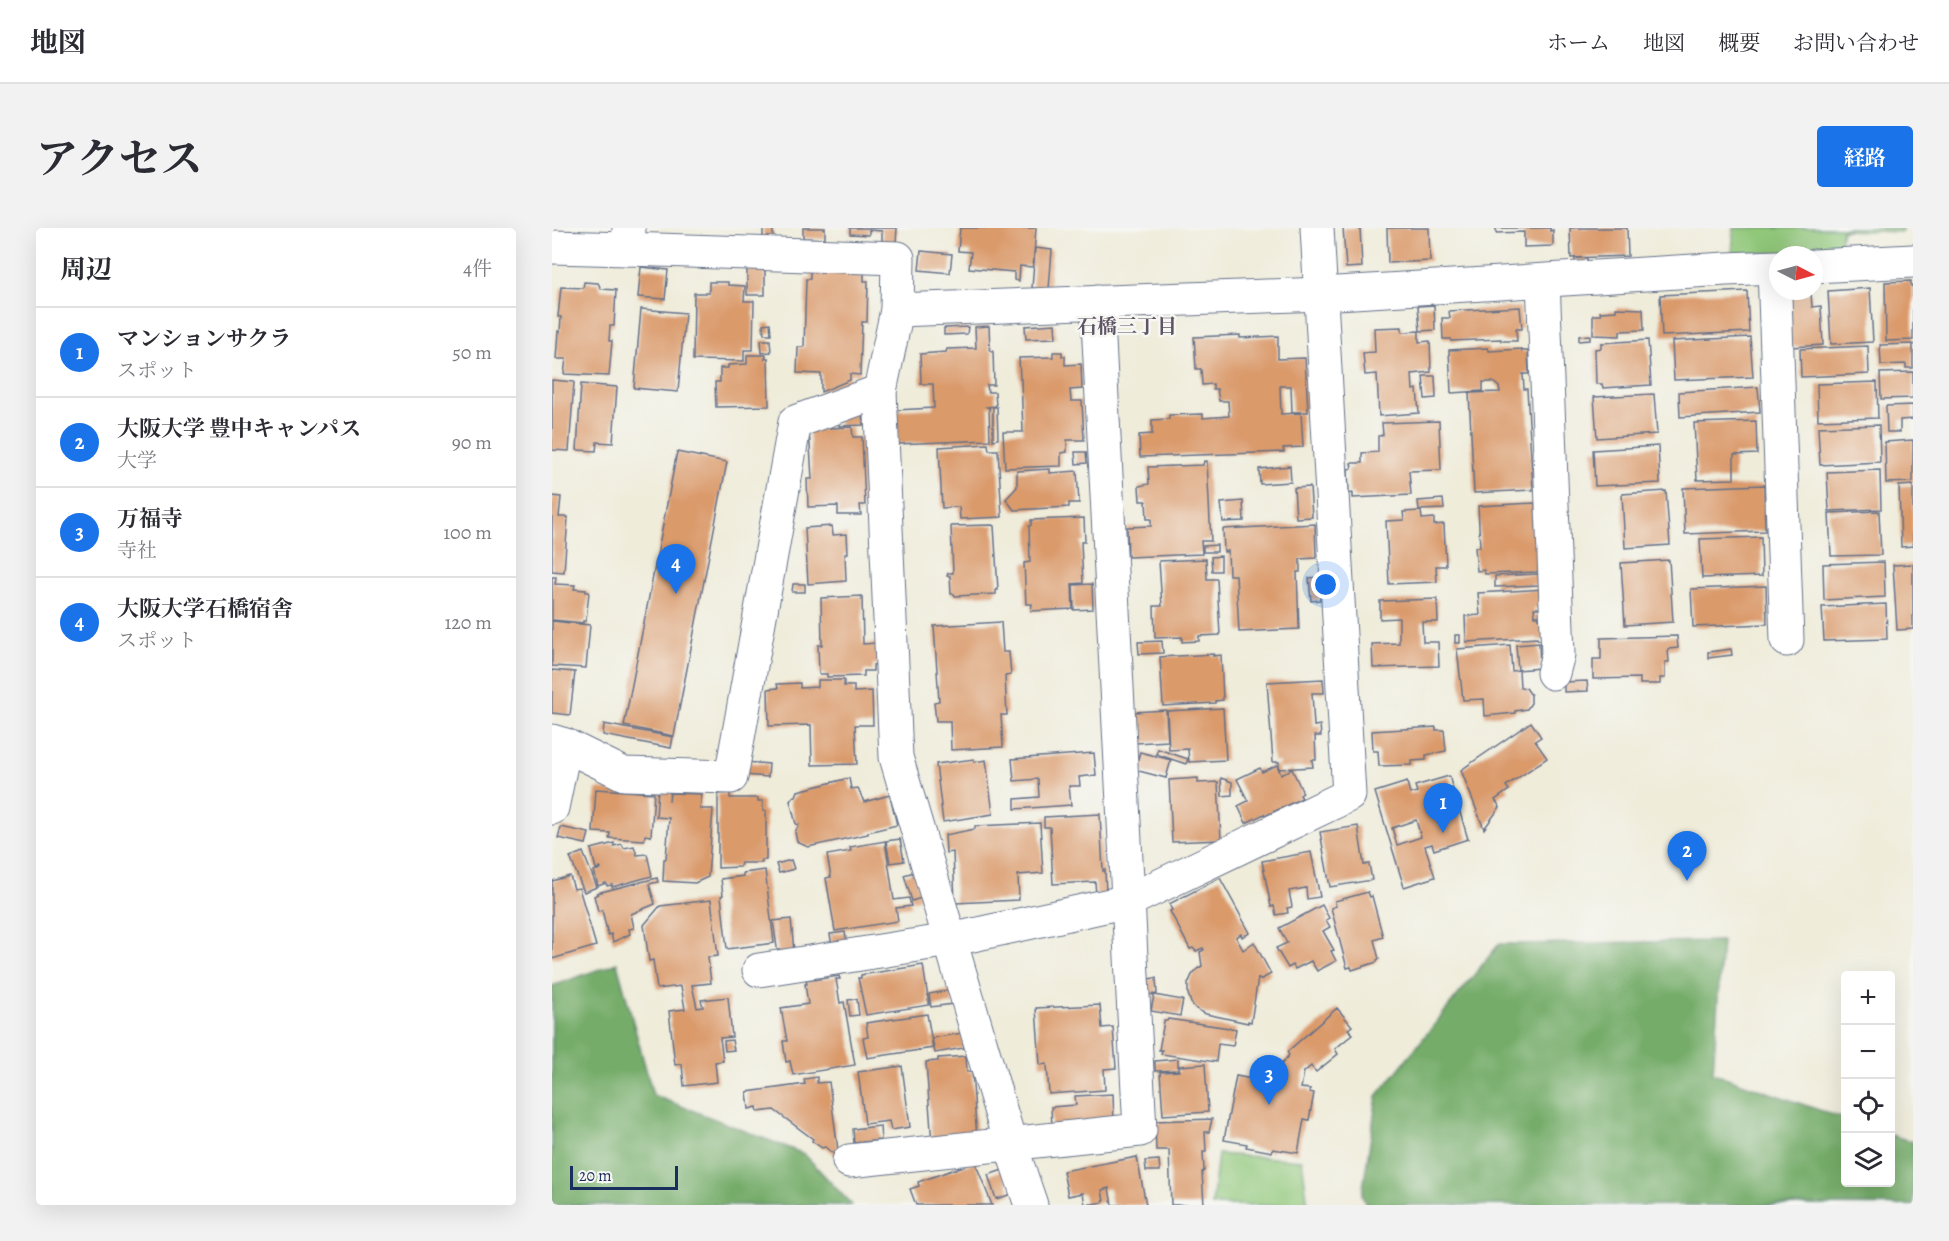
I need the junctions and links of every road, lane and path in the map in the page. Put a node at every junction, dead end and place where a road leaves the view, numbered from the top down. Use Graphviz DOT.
graph roads {
  1 [pos="1317,228"];
  2 [pos="628,238"];
  3 [pos="552,247"];
  4 [pos="1913,261"];
  5 [pos="1823,266"];
  6 [pos="1769,267"];
  7 [pos="1543,281"];
  8 [pos="1321,294"];
  9 [pos="1777,300"];
  10 [pos="1097,302"];
  11 [pos="897,310"];
  12 [pos="880,391"];
  13 [pos="1787,640"];
  14 [pos="1553,673"];
  15 [pos="558,743"];
  16 [pos="552,808"];
  17 [pos="1128,901"];
  18 [pos="950,940"];
  19 [pos="759,970"];
  20 [pos="1010,1143"];
  21 [pos="849,1161"];
  22 [pos="1031,1205"];
  1 -- 8 [label="street"];
  2 -- 3 [label="street"];
  2 -- 11 [label="street"];
  4 -- 5 [label="street"];
  6 -- 7 [label="street"];
  7 -- 8 [label="street"];
  7 -- 14 [label="street"];
  8 -- 10 [label="street"];
  8 -- 17 [label="street"];
  9 -- 13 [label="street"];
  10 -- 11 [label="street"];
  10 -- 17 [label="street"];
  11 -- 12 [label="street"];
  12 -- 15 [label="street"];
  12 -- 18 [label="street"];
  15 -- 16 [label="street"];
  17 -- 18 [label="street"];
  17 -- 20 [label="street"];
  18 -- 19 [label="street"];
  18 -- 20 [label="street"];
  20 -- 21 [label="street"];
  20 -- 22 [label="street"];
}
